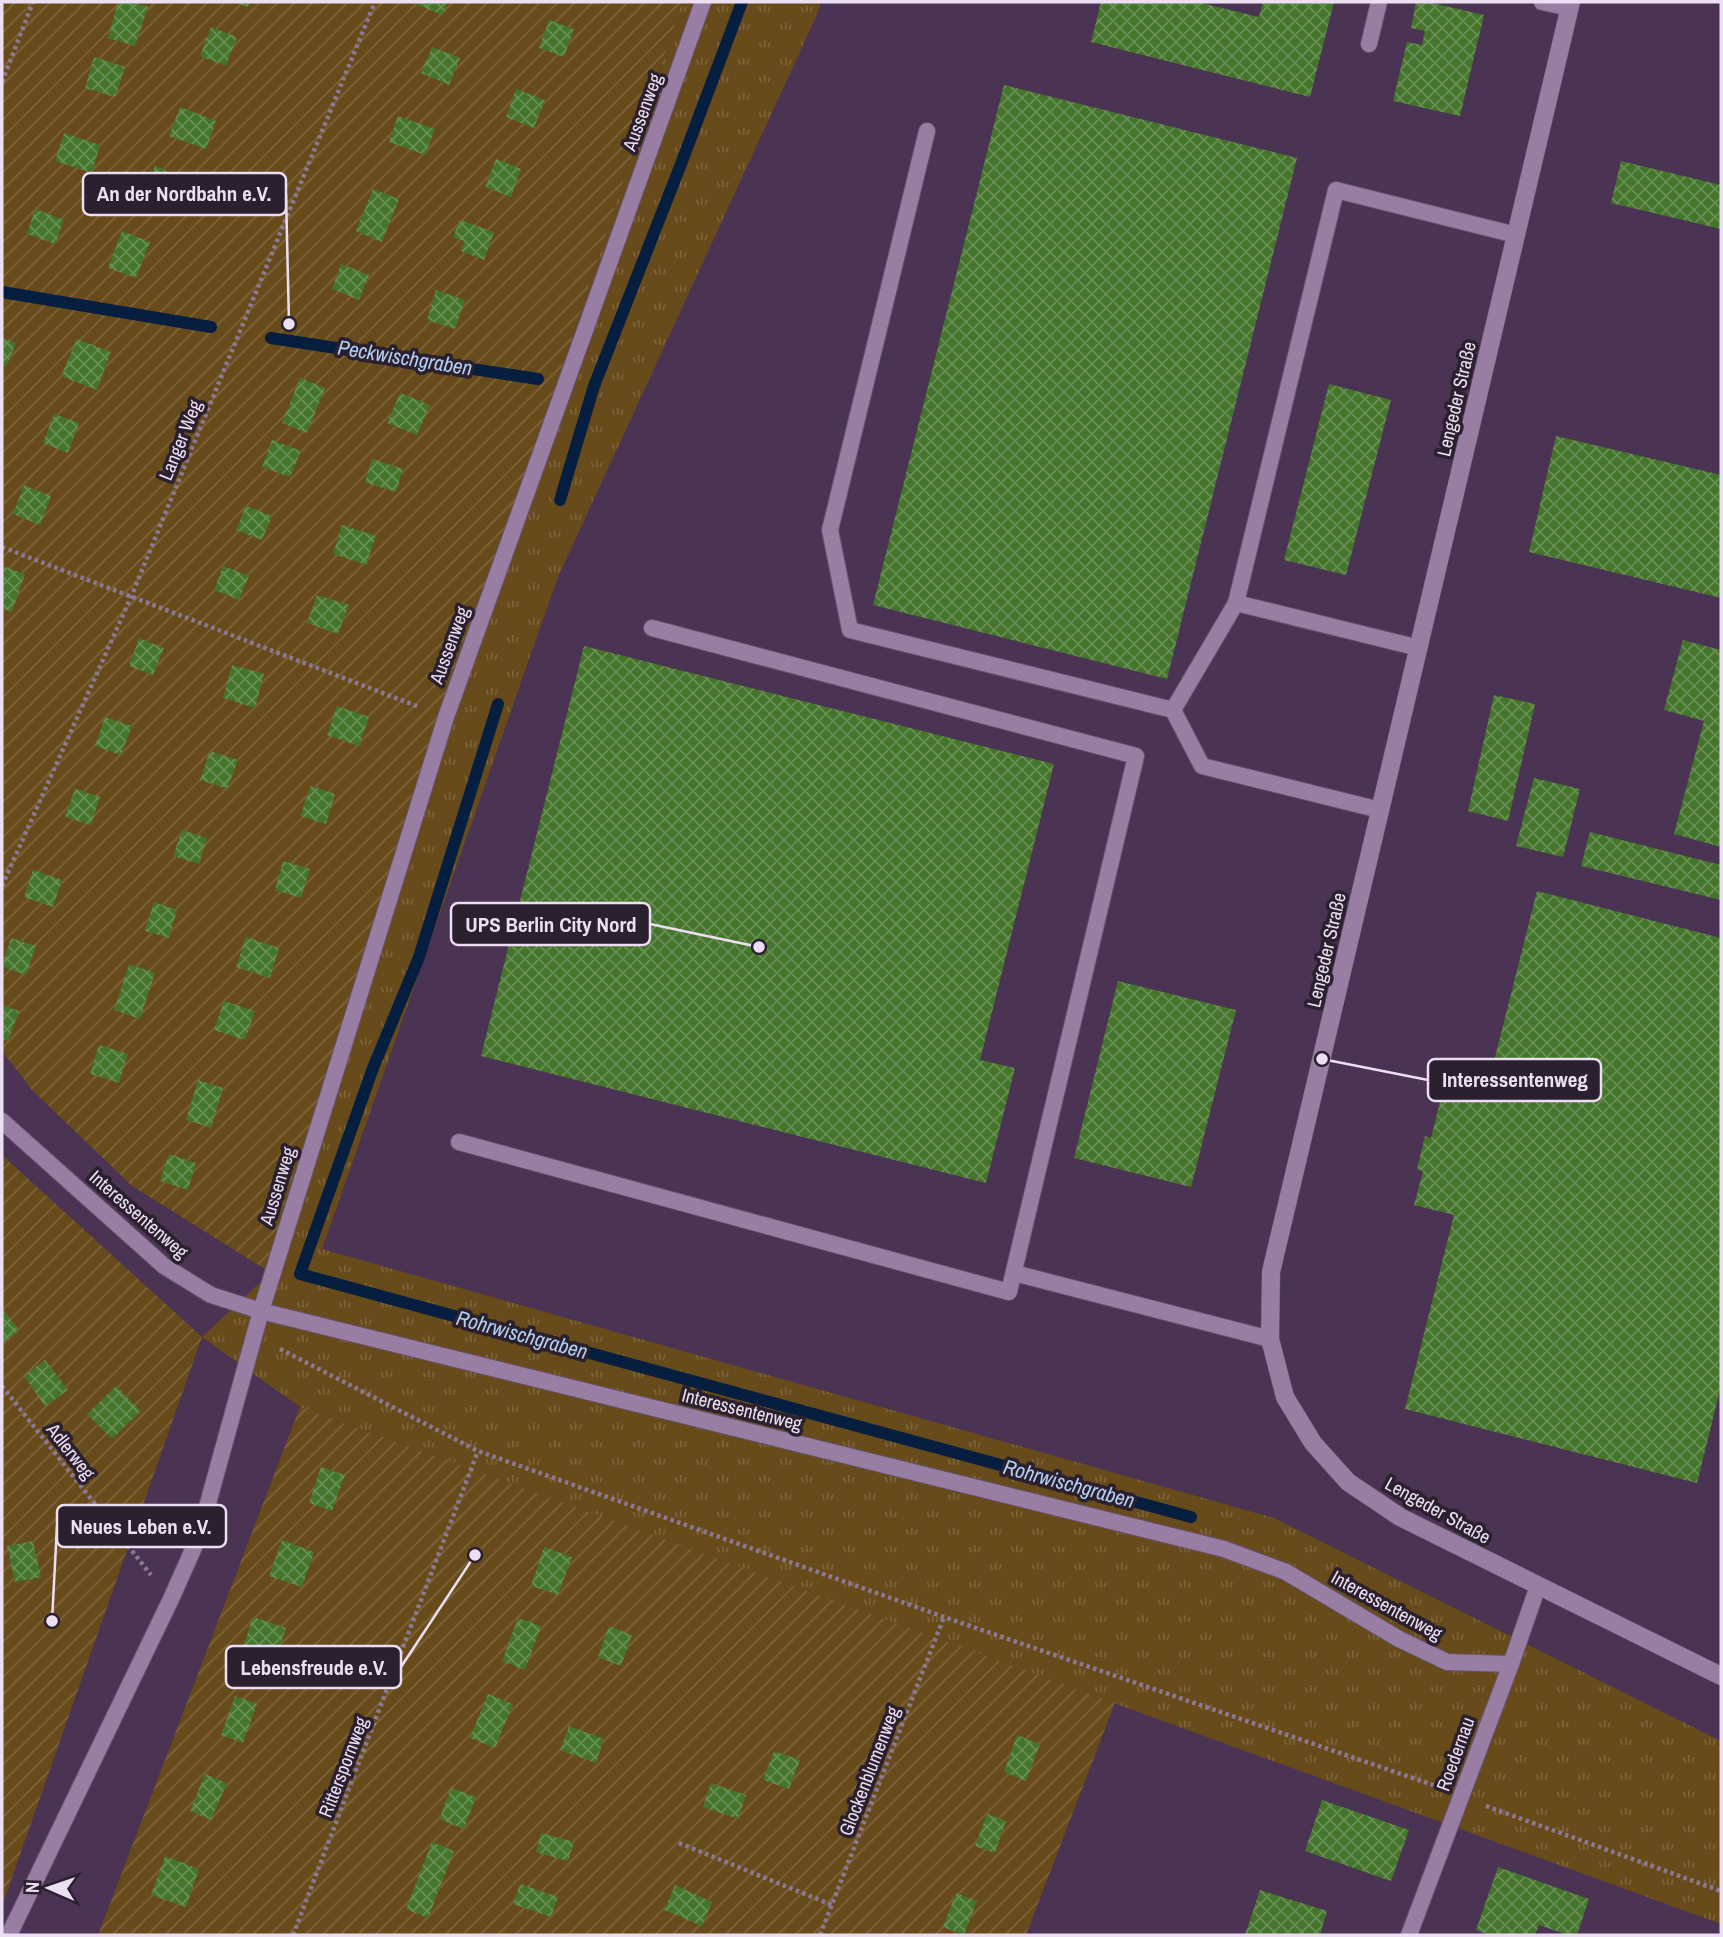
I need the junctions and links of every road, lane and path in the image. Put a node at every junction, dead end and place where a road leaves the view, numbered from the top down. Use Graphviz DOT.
graph roads {
  1 [pos="33,2"];
  2 [pos="375,2"];
  3 [pos="704,2"];
  4 [pos="1379,2"];
  5 [pos="1542,2"];
  6 [pos="1571,5"];
  7 [pos="1369,44"];
  8 [pos="2,82"];
  9 [pos="927,131"];
  10 [pos="1516,234"];
  11 [pos="2,547"];
  12 [pos="131,597"];
  13 [pos="1236,603"];
  14 [pos="652,628"];
  15 [pos="1419,648"];
  16 [pos="427,710"];
  17 [pos="1173,710"];
  18 [pos="1380,810"];
  19 [pos="2,886"];
  20 [pos="2,1121"];
  21 [pos="459,1142"];
  22 [pos="1014,1273"];
  23 [pos="261,1311"];
  24 [pos="1270,1339"];
  25 [pos="2,1386"];
  26 [pos="478,1451"];
  27 [pos="1538,1587"];
  28 [pos="171,1600"];
  29 [pos="944,1617"];
  30 [pos="1511,1664"];
  31 [pos="1721,1675"];
  32 [pos="1462,1796"];
  33 [pos="679,1843"];
  34 [pos="1721,1891"];
  35 [pos="832,1905"];
  36 [pos="9,1935"];
  37 [pos="293,1935"];
  38 [pos="820,1935"];
  39 [pos="1409,1935"];
  1 -- 8 [label="path"];
  2 -- 12 [label="path, Langer Weg"];
  3 -- 23 [label="lane, Aussenweg"];
  4 -- 7 [label="lane"];
  5 -- 6 [label="lane"];
  6 -- 10 [label="street, Lengeder Straße"];
  9 -- 17 [label="lane"];
  10 -- 13 [label="lane"];
  10 -- 15 [label="street, Lengeder Straße"];
  11 -- 12 [label="path"];
  12 -- 16 [label="path"];
  12 -- 19 [label="path, Langer Weg"];
  13 -- 15 [label="lane"];
  13 -- 17 [label="lane"];
  14 -- 22 [label="lane"];
  15 -- 18 [label="street, Lengeder Straße"];
  17 -- 18 [label="lane"];
  18 -- 24 [label="street, Lengeder Straße"];
  20 -- 23 [label="lane, Interessentenweg"];
  21 -- 22 [label="lane"];
  22 -- 24 [label="lane"];
  23 -- 26 [label="path"];
  23 -- 28 [label="lane, Aussenweg"];
  23 -- 30 [label="lane, Interessentenweg"];
  24 -- 27 [label="street, Lengeder Straße"];
  25 -- 28 [label="path, Adlerweg"];
  26 -- 29 [label="path"];
  26 -- 37 [label="path, Ritterspornweg"];
  27 -- 30 [label="lane, Roedernau"];
  27 -- 31 [label="street, Lengeder Straße"];
  28 -- 36 [label="lane, Aussenweg"];
  29 -- 32 [label="path"];
  29 -- 35 [label="path, Glockenblumenweg"];
  30 -- 32 [label="lane, Roedernau"];
  32 -- 34 [label="path"];
  32 -- 39 [label="lane, Roedernau"];
  33 -- 35 [label="path"];
  35 -- 38 [label="path, Glockenblumenweg"];
}
